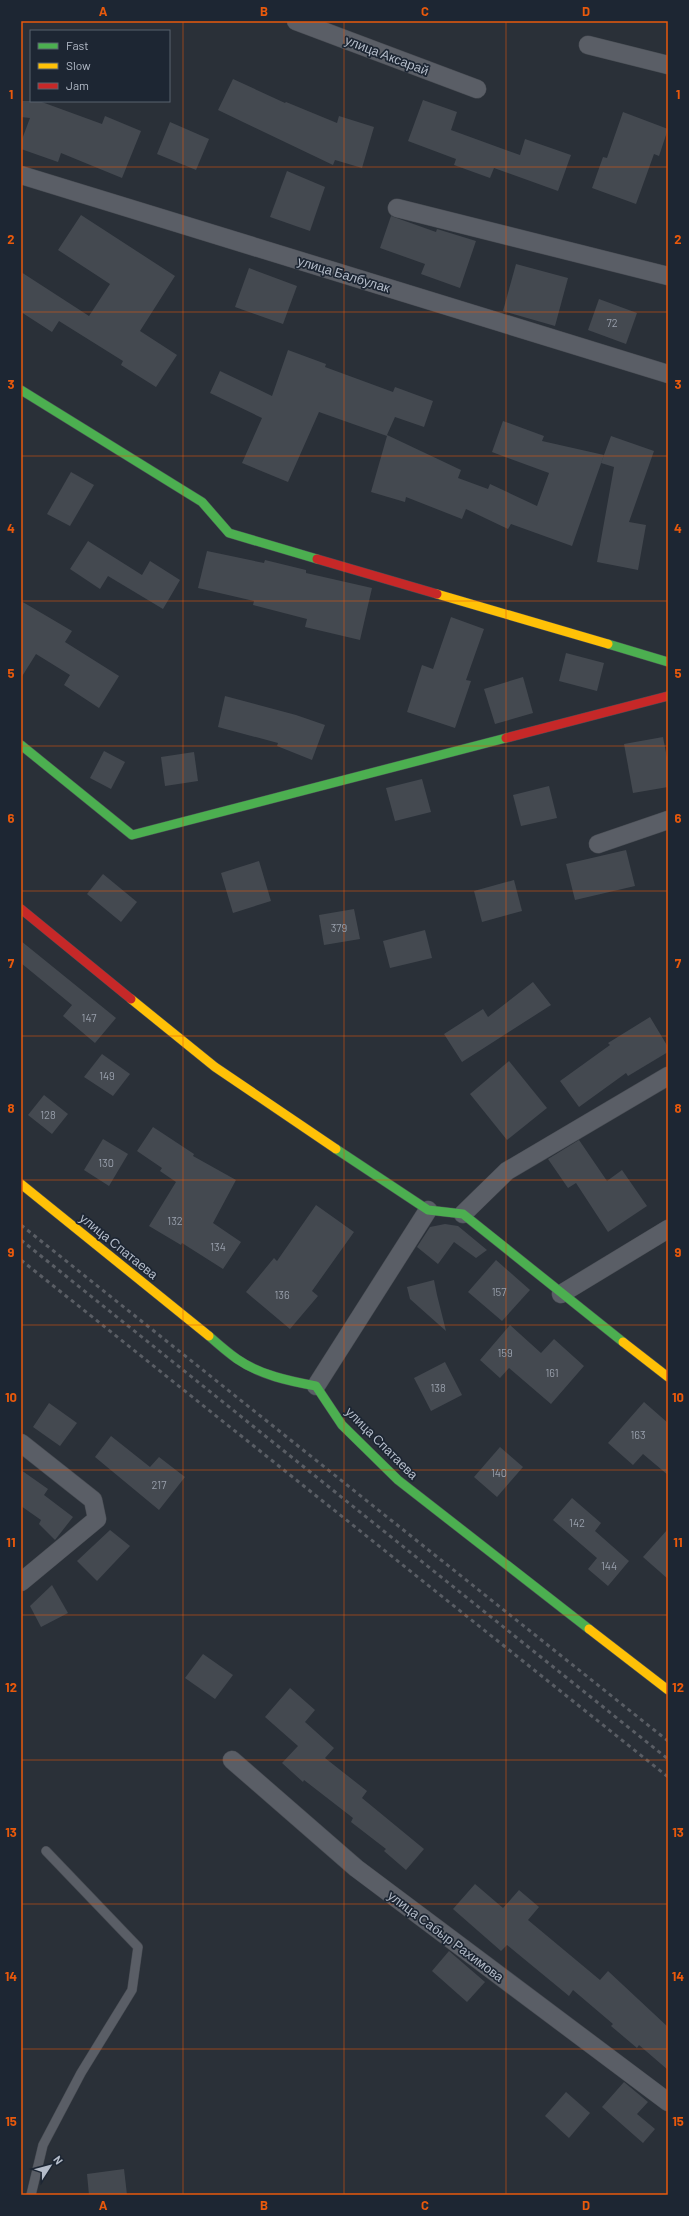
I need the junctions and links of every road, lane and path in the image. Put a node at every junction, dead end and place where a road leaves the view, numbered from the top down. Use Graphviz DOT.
graph roads {
  1 [pos="296,21"];
  2 [pos="588,45"];
  3 [pos="668,65"];
  4 [pos="477,89"];
  5 [pos="21,174"];
  6 [pos="397,208"];
  7 [pos="668,276"];
  8 [pos="668,374"];
  9 [pos="21,390"];
  10 [pos="668,662"];
  11 [pos="668,696"];
  12 [pos="21,745"];
  13 [pos="668,820"];
  14 [pos="598,844"];
  15 [pos="21,908"];
  16 [pos="668,1076"];
  17 [pos="21,1184"];
  18 [pos="428,1210"];
  19 [pos="463,1214"];
  20 [pos="668,1229"];
  21 [pos="561,1294"];
  22 [pos="668,1377"];
  23 [pos="316,1386"];
  24 [pos="21,1443"];
  25 [pos="21,1582"];
  26 [pos="668,1690"];
  27 [pos="232,1760"];
  28 [pos="46,1851"];
  29 [pos="668,2102"];
  30 [pos="31,2195"];
  1 -- 4 [label="street, улица Аксарай"];
  2 -- 3 [label="street"];
  5 -- 8 [label="street, улица Балбулак"];
  6 -- 7 [label="street"];
  9 -- 10 [label="street"];
  11 -- 12 [label="street"];
  13 -- 14 [label="street"];
  15 -- 18 [label="street"];
  16 -- 19 [label="street"];
  17 -- 23 [label="street, улица Спатаева"];
  18 -- 19 [label="street"];
  18 -- 23 [label="street"];
  19 -- 21 [label="street"];
  20 -- 21 [label="street"];
  21 -- 22 [label="street"];
  23 -- 26 [label="street, улица Спатаева"];
  24 -- 25 [label="street"];
  27 -- 29 [label="street, улица Сабыр Рахимова"];
  28 -- 30 [label="lane"];
}
